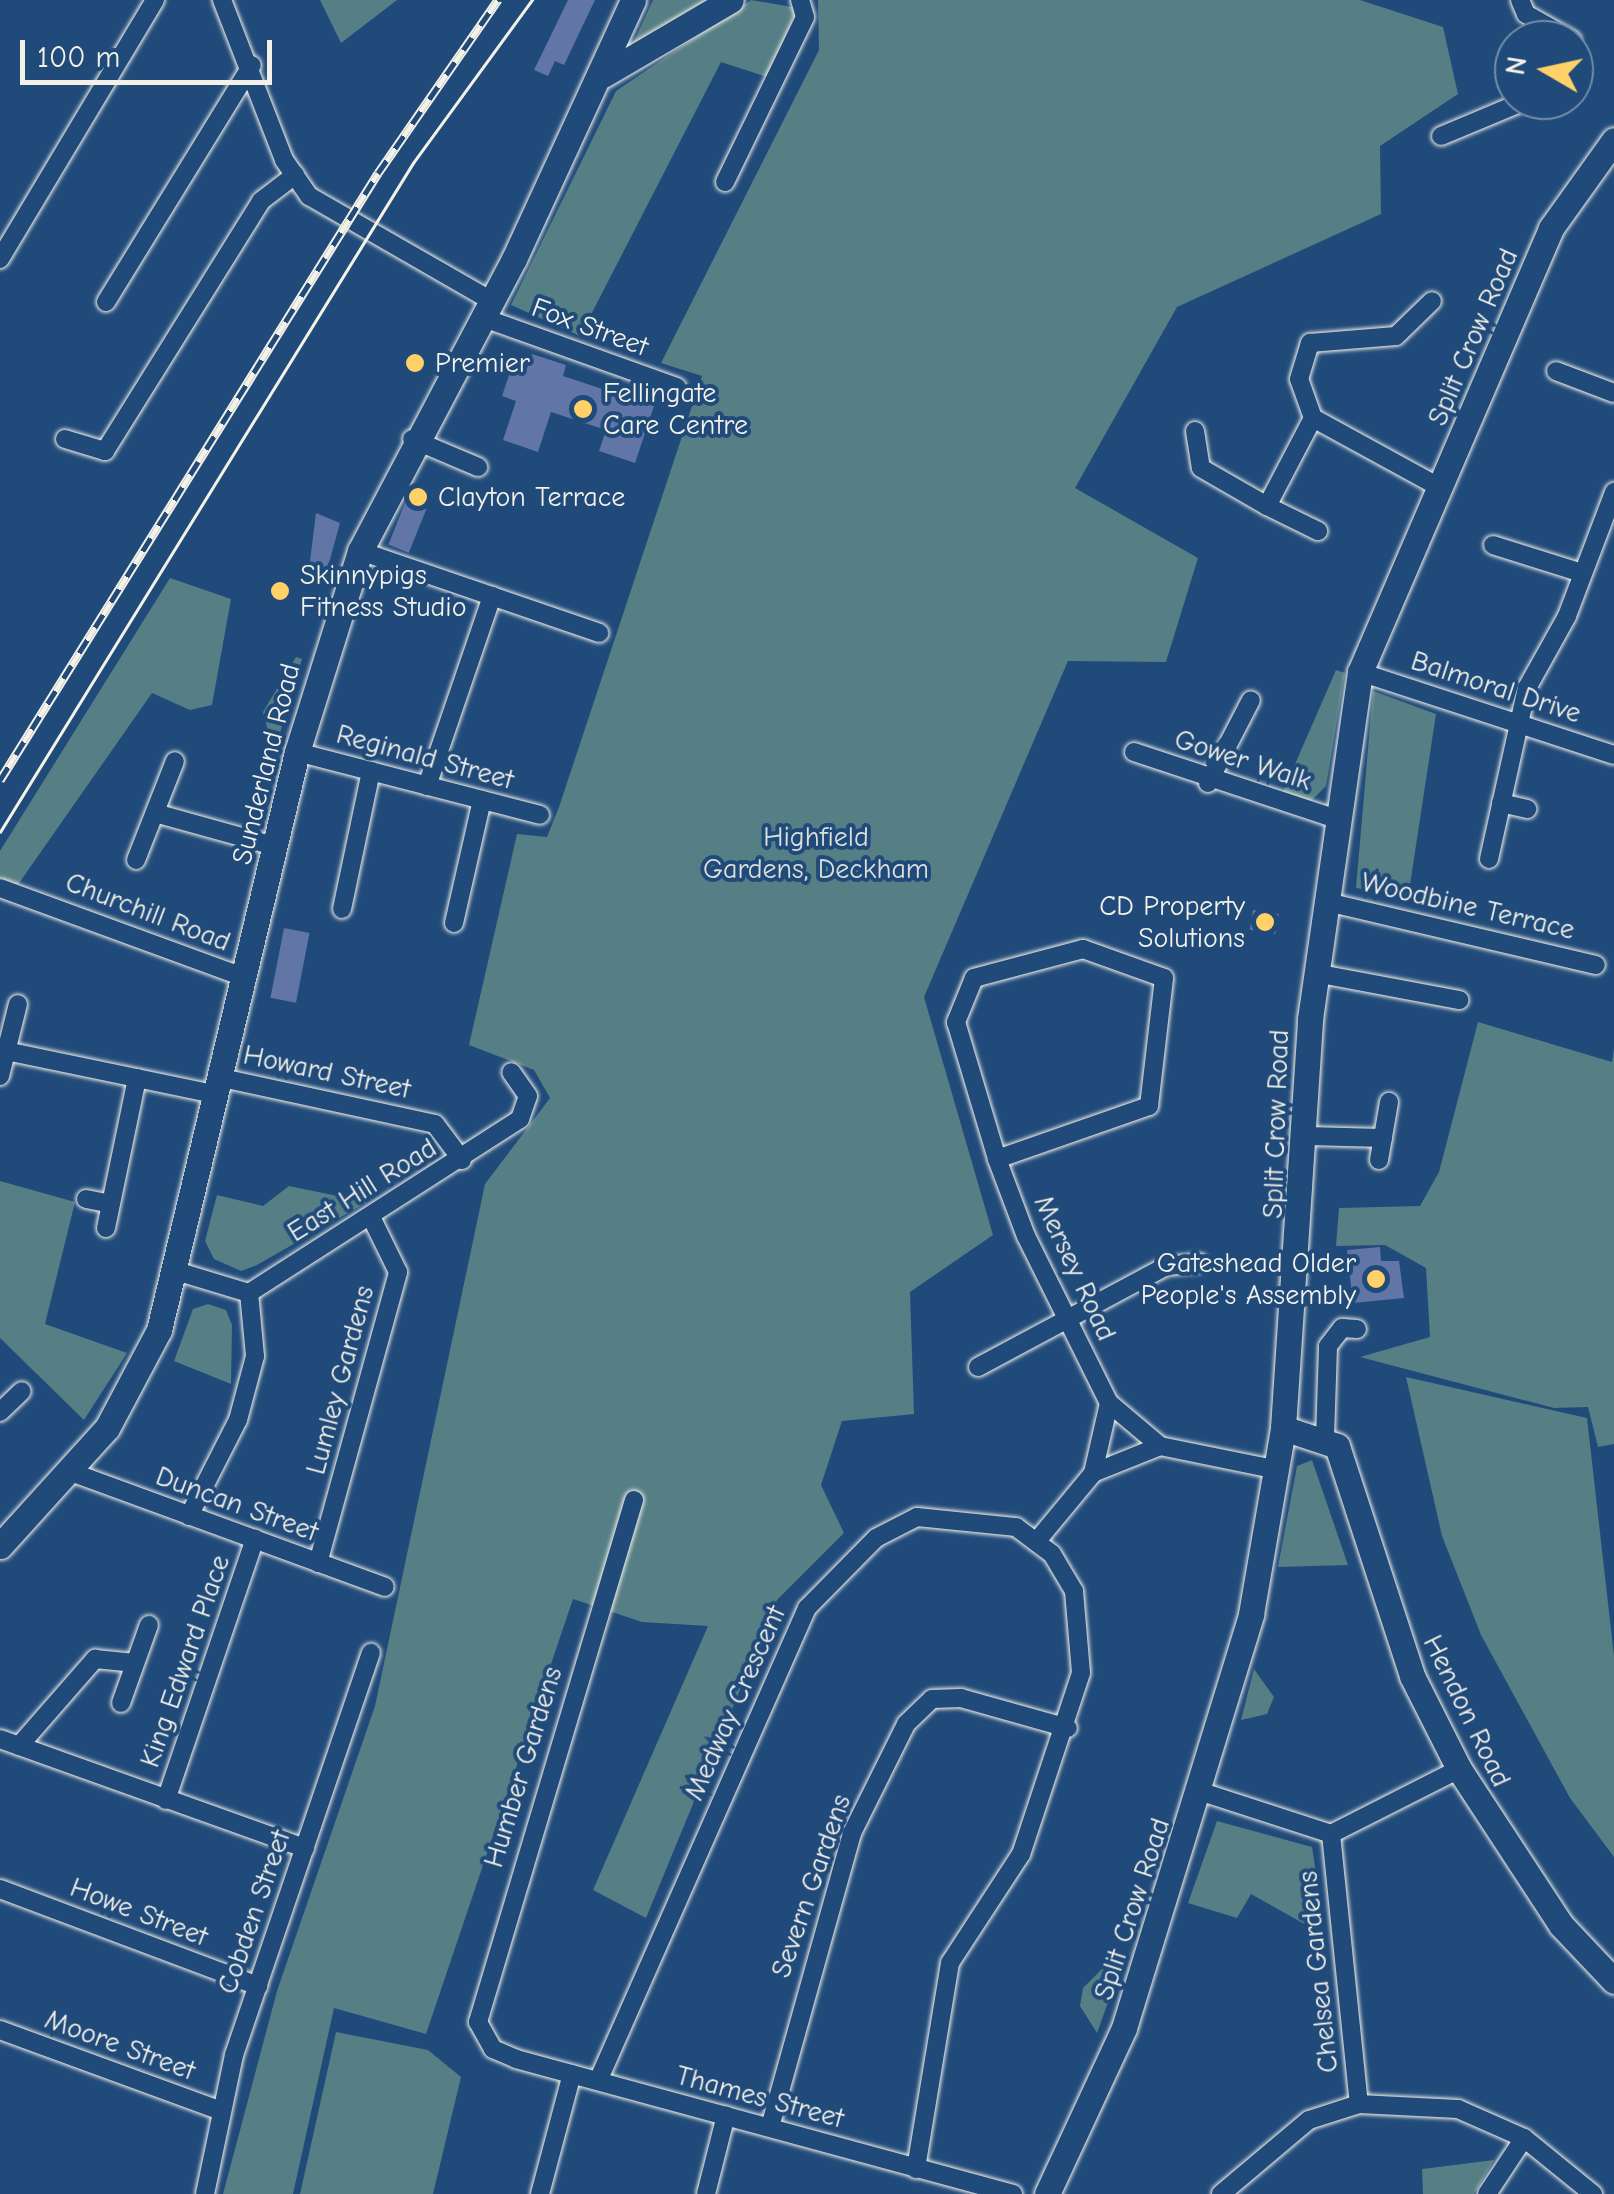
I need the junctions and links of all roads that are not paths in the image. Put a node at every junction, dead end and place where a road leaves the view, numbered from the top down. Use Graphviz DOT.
graph roads {
  1 [pos="155,0"];
  2 [pos="222,0"];
  3 [pos="633,0"];
  4 [pos="731,0"];
  5 [pos="800,0"];
  6 [pos="1520,0"];
  7 [pos="1537,20"];
  8 [pos="252,65"];
  9 [pos="602,75"];
  10 [pos="1494,114"];
  11 [pos="1440,136"];
  12 [pos="1614,140"];
  13 [pos="294,175"];
  14 [pos="725,182"];
  15 [pos="0,259"];
  16 [pos="1432,301"];
  17 [pos="106,302"];
  18 [pos="488,310"];
  19 [pos="1556,370"];
  20 [pos="676,386"];
  21 [pos="1614,393"];
  22 [pos="1312,418"];
  23 [pos="1195,431"];
  24 [pos="65,439"];
  25 [pos="412,439"];
  26 [pos="478,467"];
  27 [pos="1441,488"];
  28 [pos="1614,492"];
  29 [pos="1267,506"];
  30 [pos="1318,531"];
  31 [pos="1493,545"];
  32 [pos="360,552"];
  33 [pos="1582,573"];
  34 [pos="492,596"];
  35 [pos="600,633"];
  36 [pos="1360,672"];
  37 [pos="1251,700"];
  38 [pos="1517,723"];
  39 [pos="297,752"];
  40 [pos="1134,752"];
  41 [pos="1614,755"];
  42 [pos="175,761"];
  43 [pos="371,771"];
  44 [pos="1208,783"];
  45 [pos="427,786"];
  46 [pos="482,800"];
  47 [pos="1501,804"];
  48 [pos="1527,809"];
  49 [pos="156,813"];
  50 [pos="540,816"];
  51 [pos="1336,818"];
  52 [pos="274,846"];
  53 [pos="1490,859"];
  54 [pos="136,860"];
  55 [pos="0,888"];
  56 [pos="1327,902"];
  57 [pos="342,909"];
  58 [pos="454,923"];
  59 [pos="1596,965"];
  60 [pos="1315,974"];
  61 [pos="246,978"];
  62 [pos="1459,1000"];
  63 [pos="18,1004"];
  64 [pos="6,1051"];
  65 [pos="511,1072"];
  66 [pos="0,1076"];
  67 [pos="136,1078"];
  68 [pos="220,1087"];
  69 [pos="1389,1102"];
  70 [pos="1307,1136"];
  71 [pos="1383,1138"];
  72 [pos="462,1160"];
  73 [pos="997,1160"];
  74 [pos="1380,1160"];
  75 [pos="86,1198"];
  76 [pos="112,1204"];
  77 [pos="371,1217"];
  78 [pos="106,1228"];
  79 [pos="1200,1263"];
  80 [pos="176,1271"];
  81 [pos="249,1293"];
  82 [pos="1066,1318"];
  83 [pos="1357,1329"];
  84 [pos="978,1367"];
  85 [pos="22,1391"];
  86 [pos="1109,1403"];
  87 [pos="0,1412"];
  88 [pos="1284,1428"];
  89 [pos="1325,1438"];
  90 [pos="1160,1446"];
  91 [pos="1278,1470"];
  92 [pos="71,1472"];
  93 [pos="1094,1472"];
  94 [pos="634,1500"];
  95 [pos="190,1516"];
  96 [pos="255,1539"];
  97 [pos="1036,1542"];
  98 [pos="0,1546"];
  99 [pos="318,1563"];
  100 [pos="385,1587"];
  101 [pos="149,1625"];
  102 [pos="371,1653"];
  103 [pos="135,1663"];
  104 [pos="121,1703"];
  105 [pos="1068,1728"];
  106 [pos="0,1739"];
  107 [pos="20,1746"];
  108 [pos="1459,1769"];
  109 [pos="1202,1792"];
  110 [pos="166,1800"];
  111 [pos="1330,1834"];
  112 [pos="305,1848"];
  113 [pos="0,1889"];
  114 [pos="1614,1981"];
  115 [pos="258,1986"];
  116 [pos="0,2030"];
  117 [pos="493,2049"];
  118 [pos="572,2074"];
  119 [pos="598,2081"];
  120 [pos="1359,2104"];
  121 [pos="221,2111"];
  122 [pos="726,2115"];
  123 [pos="770,2127"];
  124 [pos="1524,2138"];
  125 [pos="916,2170"];
  126 [pos="206,2194"];
  127 [pos="540,2194"];
  128 [pos="706,2194"];
  129 [pos="1013,2194"];
  130 [pos="1047,2194"];
  131 [pos="1221,2194"];
  132 [pos="1487,2194"];
  133 [pos="1592,2194"];
  1 -- 15 [label="street"];
  2 -- 8 [label="street"];
  3 -- 9 [label="street, Sunderland Road"];
  4 -- 9 [label="street"];
  5 -- 14 [label="street"];
  6 -- 7 [label="street"];
  8 -- 13 [label="street"];
  8 -- 17 [label="street"];
  9 -- 18 [label="street, Sunderland Road"];
  10 -- 11 [label="street"];
  12 -- 27 [label="street, Split Crow Road"];
  13 -- 18 [label="street, Fox Street"];
  13 -- 24 [label="street"];
  16 -- 22 [label="street"];
  18 -- 20 [label="street, Fox Street"];
  18 -- 25 [label="street, Sunderland Road"];
  19 -- 21 [label="street"];
  22 -- 27 [label="street"];
  22 -- 29 [label="street"];
  23 -- 29 [label="street"];
  25 -- 26 [label="street"];
  25 -- 32 [label="street, Sunderland Road"];
  27 -- 36 [label="street, Split Crow Road"];
  28 -- 33 [label="street"];
  29 -- 30 [label="street"];
  31 -- 33 [label="street"];
  32 -- 34 [label="street"];
  32 -- 39 [label="street, Sunderland Road"];
  33 -- 38 [label="street"];
  34 -- 35 [label="street"];
  34 -- 45 [label="street"];
  36 -- 38 [label="street, Balmoral Drive"];
  36 -- 51 [label="street, Split Crow Road"];
  37 -- 44 [label="street"];
  38 -- 41 [label="street, Balmoral Drive"];
  38 -- 47 [label="street"];
  39 -- 43 [label="street, Reginald Street"];
  39 -- 52 [label="street, Sunderland Road"];
  40 -- 44 [label="street, Gower Walk"];
  42 -- 49 [label="street"];
  43 -- 45 [label="street, Reginald Street"];
  43 -- 57 [label="street"];
  44 -- 51 [label="street, Gower Walk"];
  45 -- 46 [label="street, Reginald Street"];
  46 -- 50 [label="street, Reginald Street"];
  46 -- 58 [label="street"];
  47 -- 48 [label="street"];
  47 -- 53 [label="street"];
  49 -- 52 [label="street"];
  49 -- 54 [label="street"];
  51 -- 56 [label="street, Split Crow Road"];
  52 -- 61 [label="street, Sunderland Road"];
  55 -- 61 [label="street, Churchill Road"];
  56 -- 59 [label="street, Woodbine Terrace"];
  56 -- 60 [label="street, Split Crow Road"];
  60 -- 62 [label="street"];
  60 -- 70 [label="street, Split Crow Road"];
  61 -- 68 [label="street, Sunderland Road"];
  63 -- 64 [label="street"];
  64 -- 66 [label="street"];
  64 -- 67 [label="street, Howard Street"];
  65 -- 72 [label="street, East Hill Road"];
  67 -- 68 [label="street, Howard Street"];
  67 -- 76 [label="street"];
  68 -- 72 [label="street, Howard Street"];
  68 -- 80 [label="street, Sunderland Road"];
  69 -- 71 [label="street"];
  70 -- 71 [label="street"];
  70 -- 88 [label="street, Split Crow Road"];
  71 -- 74 [label="street"];
  72 -- 77 [label="street, East Hill Road"];
  73 -- 73 [label="street, Mersey Road"];
  73 -- 82 [label="street, Mersey Road"];
  75 -- 76 [label="street"];
  76 -- 78 [label="street"];
  77 -- 81 [label="street, East Hill Road"];
  77 -- 99 [label="street, Lumley Gardens"];
  79 -- 82 [label="street"];
  80 -- 81 [label="street"];
  80 -- 92 [label="street, Sunderland Road"];
  81 -- 95 [label="street"];
  82 -- 84 [label="street"];
  82 -- 86 [label="street, Mersey Road"];
  83 -- 89 [label="street"];
  85 -- 87 [label="street"];
  86 -- 90 [label="street, Mersey Road"];
  86 -- 93 [label="street"];
  88 -- 89 [label="street"];
  88 -- 91 [label="street, Split Crow Road"];
  89 -- 108 [label="street, Hendon Road"];
  90 -- 91 [label="street, Mersey Road"];
  90 -- 93 [label="street"];
  91 -- 109 [label="street, Split Crow Road"];
  92 -- 95 [label="street, Duncan Street"];
  92 -- 98 [label="street, Sunderland Road"];
  93 -- 97 [label="street"];
  94 -- 117 [label="street, Humber Gardens"];
  95 -- 96 [label="street, Duncan Street"];
  96 -- 99 [label="street, Duncan Street"];
  96 -- 110 [label="street, King Edward Place"];
  97 -- 105 [label="street"];
  97 -- 119 [label="street, Medway Crescent"];
  99 -- 100 [label="street, Duncan Street"];
  101 -- 103 [label="street"];
  102 -- 112 [label="street, Cobden Street"];
  103 -- 104 [label="street"];
  103 -- 107 [label="street"];
  105 -- 123 [label="street, Severn Gardens"];
  105 -- 125 [label="street"];
  106 -- 107 [label="street"];
  107 -- 110 [label="street"];
  108 -- 111 [label="street"];
  108 -- 114 [label="street, Hendon Road"];
  109 -- 111 [label="street"];
  109 -- 130 [label="street, Split Crow Road"];
  110 -- 112 [label="street"];
  111 -- 120 [label="street, Chelsea Gardens"];
  112 -- 115 [label="street, Cobden Street"];
  113 -- 115 [label="street, Howe Street"];
  115 -- 121 [label="street, Cobden Street"];
  116 -- 121 [label="street, Moore Street"];
  117 -- 118 [label="street, Thames Street"];
  118 -- 119 [label="street, Thames Street"];
  118 -- 127 [label="street"];
  119 -- 122 [label="street, Thames Street"];
  120 -- 124 [label="street"];
  120 -- 131 [label="street"];
  121 -- 126 [label="street, Cobden Street"];
  122 -- 123 [label="street, Thames Street"];
  122 -- 128 [label="street"];
  123 -- 125 [label="street, Thames Street"];
  124 -- 132 [label="street"];
  124 -- 133 [label="street"];
  125 -- 129 [label="street, Thames Street"];
}
